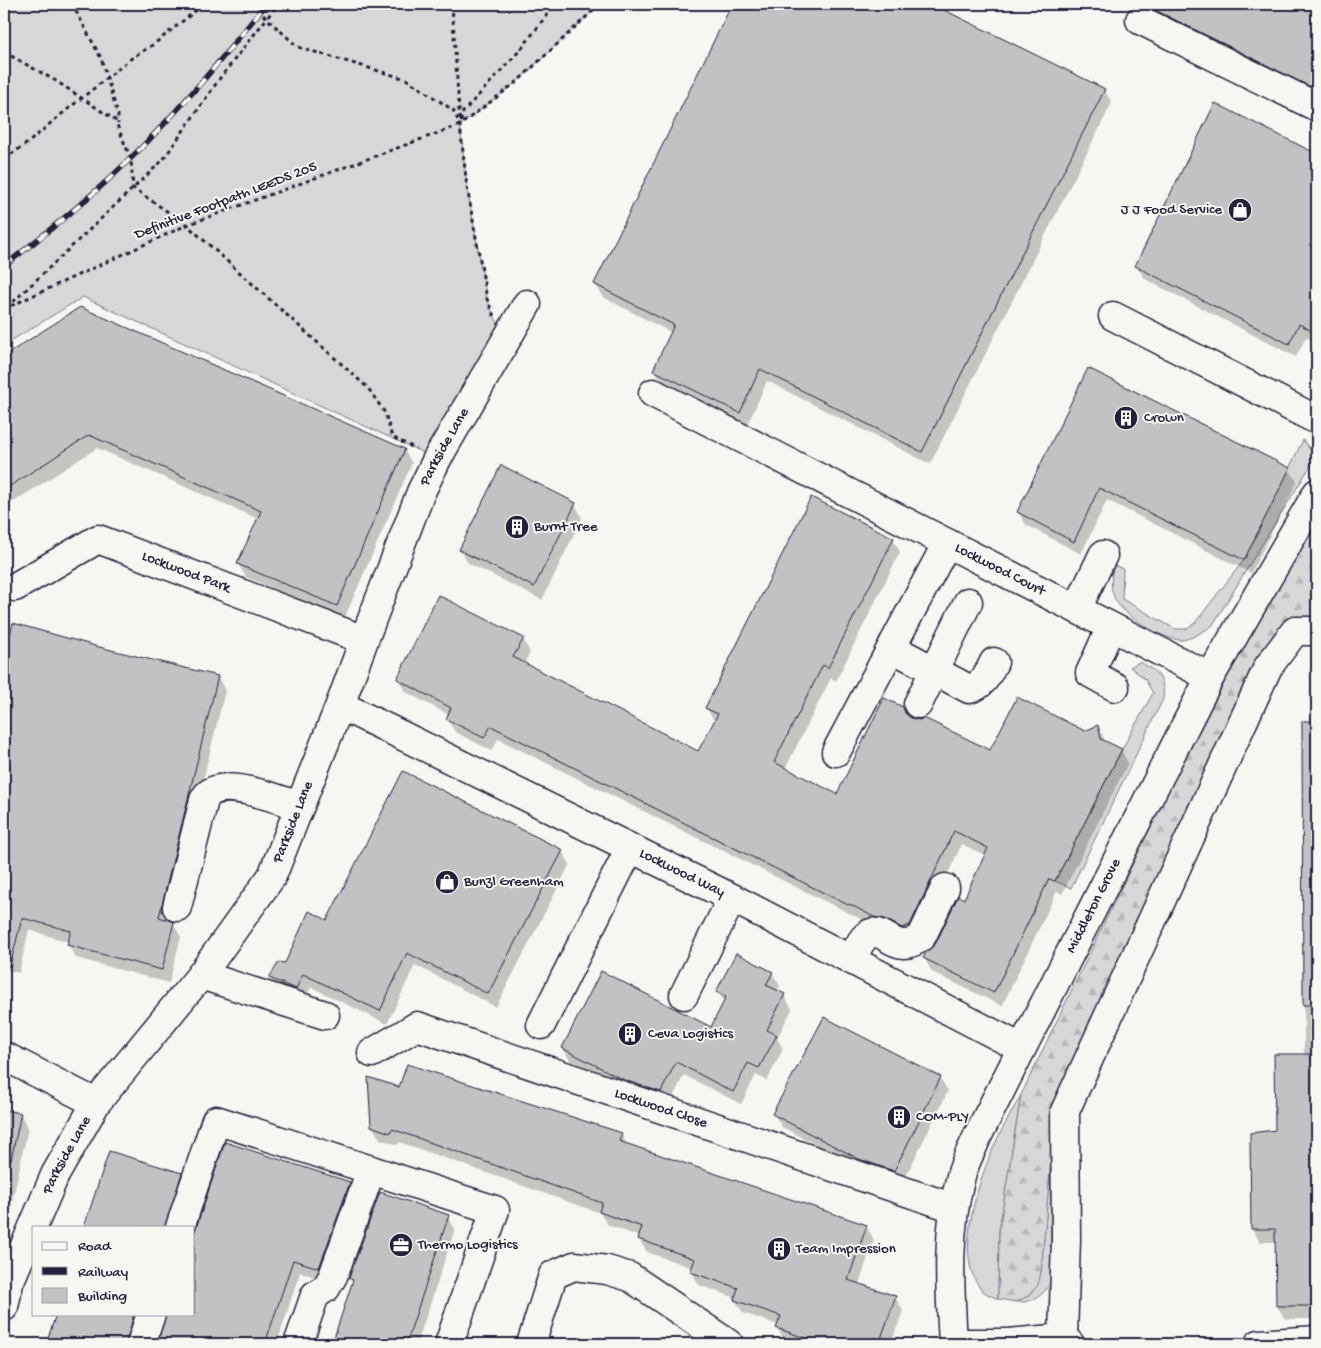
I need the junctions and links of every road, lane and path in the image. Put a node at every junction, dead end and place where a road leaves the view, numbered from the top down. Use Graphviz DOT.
graph roads {
  1 [pos="72,4"];
  2 [pos="204,4"];
  3 [pos="251,4"];
  4 [pos="278,4"];
  5 [pos="452,4"];
  6 [pos="552,4"];
  7 [pos="600,4"];
  8 [pos="267,18"];
  9 [pos="1140,20"];
  10 [pos="4,52"];
  11 [pos="107,79"];
  12 [pos="83,98"];
  13 [pos="1317,107"];
  14 [pos="460,125"];
  15 [pos="117,127"];
  16 [pos="4,159"];
  17 [pos="133,188"];
  18 [pos="187,225"];
  19 [pos="10,304"];
  20 [pos="527,304"];
  21 [pos="4,309"];
  22 [pos="1113,316"];
  23 [pos="498,324"];
  24 [pos="653,392"];
  25 [pos="1317,420"];
  26 [pos="437,458"];
  27 [pos="1317,493"];
  28 [pos="947,543"];
  29 [pos="1103,555"];
  30 [pos="15,587"];
  31 [pos="968,602"];
  32 [pos="1077,609"];
  33 [pos="1111,627"];
  34 [pos="1317,631"];
  35 [pos="364,640"];
  36 [pos="892,648"];
  37 [pos="994,662"];
  38 [pos="934,671"];
  39 [pos="1210,677"];
  40 [pos="1115,687"];
  41 [pos="918,704"];
  42 [pos="340,705"];
  43 [pos="836,752"];
  44 [pos="300,806"];
  45 [pos="630,848"];
  46 [pos="945,888"];
  47 [pos="732,898"];
  48 [pos="178,907"];
  49 [pos="852,960"];
  50 [pos="201,975"];
  51 [pos="684,995"];
  52 [pos="325,1015"];
  53 [pos="541,1025"];
  54 [pos="1021,1048"];
  55 [pos="372,1053"];
  56 [pos="4,1056"];
  57 [pos="96,1103"];
  58 [pos="371,1170"];
  59 [pos="954,1208"];
  60 [pos="33,1226"];
  61 [pos="180,1226"];
  62 [pos="32,1228"];
  63 [pos="5,1291"];
  64 [pos="150,1316"];
  65 [pos="1317,1340"];
  66 [pos="1067,1341"];
  67 [pos="141,1344"];
  68 [pos="298,1344"];
  69 [pos="450,1344"];
  70 [pos="531,1344"];
  71 [pos="729,1344"];
  72 [pos="953,1344"];
  73 [pos="1259,1344"];
  1 -- 11 [label="path"];
  2 -- 11 [label="path"];
  3 -- 8 [label="path"];
  4 -- 8 [label="path"];
  5 -- 14 [label="path"];
  6 -- 14 [label="path"];
  7 -- 14 [label="path, Definitive Footpath LEEDS 205"];
  8 -- 14 [label="path"];
  8 -- 17 [label="path"];
  9 -- 13 [label="street"];
  10 -- 12 [label="path"];
  11 -- 12 [label="path"];
  11 -- 15 [label="path"];
  12 -- 15 [label="path"];
  12 -- 16 [label="path"];
  14 -- 18 [label="path, Definitive Footpath LEEDS 205"];
  14 -- 23 [label="path"];
  15 -- 17 [label="path"];
  17 -- 18 [label="path"];
  17 -- 19 [label="path"];
  18 -- 19 [label="path, Definitive Footpath LEEDS 205"];
  18 -- 26 [label="path"];
  19 -- 21 [label="path, Definitive Footpath LEEDS 205"];
  20 -- 26 [label="street, Parkside Lane"];
  22 -- 25 [label="street"];
  24 -- 28 [label="street"];
  26 -- 35 [label="street, Parkside Lane"];
  27 -- 39 [label="street, Middleton Grove"];
  28 -- 32 [label="street, Lockwood Court"];
  28 -- 36 [label="street, Lockwood Court"];
  29 -- 32 [label="street"];
  30 -- 35 [label="street, Lockwood Park"];
  31 -- 38 [label="street"];
  32 -- 33 [label="street, Lockwood Court"];
  33 -- 39 [label="street, Lockwood Court"];
  33 -- 40 [label="street"];
  34 -- 66 [label="street"];
  35 -- 42 [label="street, Parkside Lane"];
  36 -- 38 [label="street"];
  36 -- 43 [label="street, Lockwood Court"];
  37 -- 38 [label="street"];
  38 -- 41 [label="street"];
  39 -- 54 [label="street, Middleton Grove"];
  42 -- 44 [label="street, Parkside Lane"];
  42 -- 45 [label="street, Lockwood Way"];
  44 -- 48 [label="street"];
  44 -- 50 [label="street, Parkside Lane"];
  45 -- 47 [label="street, Lockwood Way"];
  45 -- 53 [label="street"];
  46 -- 49 [label="street"];
  47 -- 49 [label="street, Lockwood Way"];
  47 -- 51 [label="street"];
  49 -- 54 [label="street, Lockwood Way"];
  50 -- 52 [label="street"];
  50 -- 57 [label="street, Parkside Lane"];
  54 -- 59 [label="street, Middleton Grove"];
  55 -- 59 [label="street, Lockwood Close"];
  56 -- 57 [label="street"];
  57 -- 60 [label="street, Parkside Lane"];
  58 -- 61 [label="street"];
  58 -- 68 [label="street"];
  58 -- 69 [label="street"];
  59 -- 72 [label="street, Middleton Grove"];
  62 -- 63 [label="street, Parkside Lane"];
  64 -- 67 [label="street"];
  65 -- 73 [label="street"];
  66 -- 72 [label="street"];
  70 -- 71 [label="street"];
}
